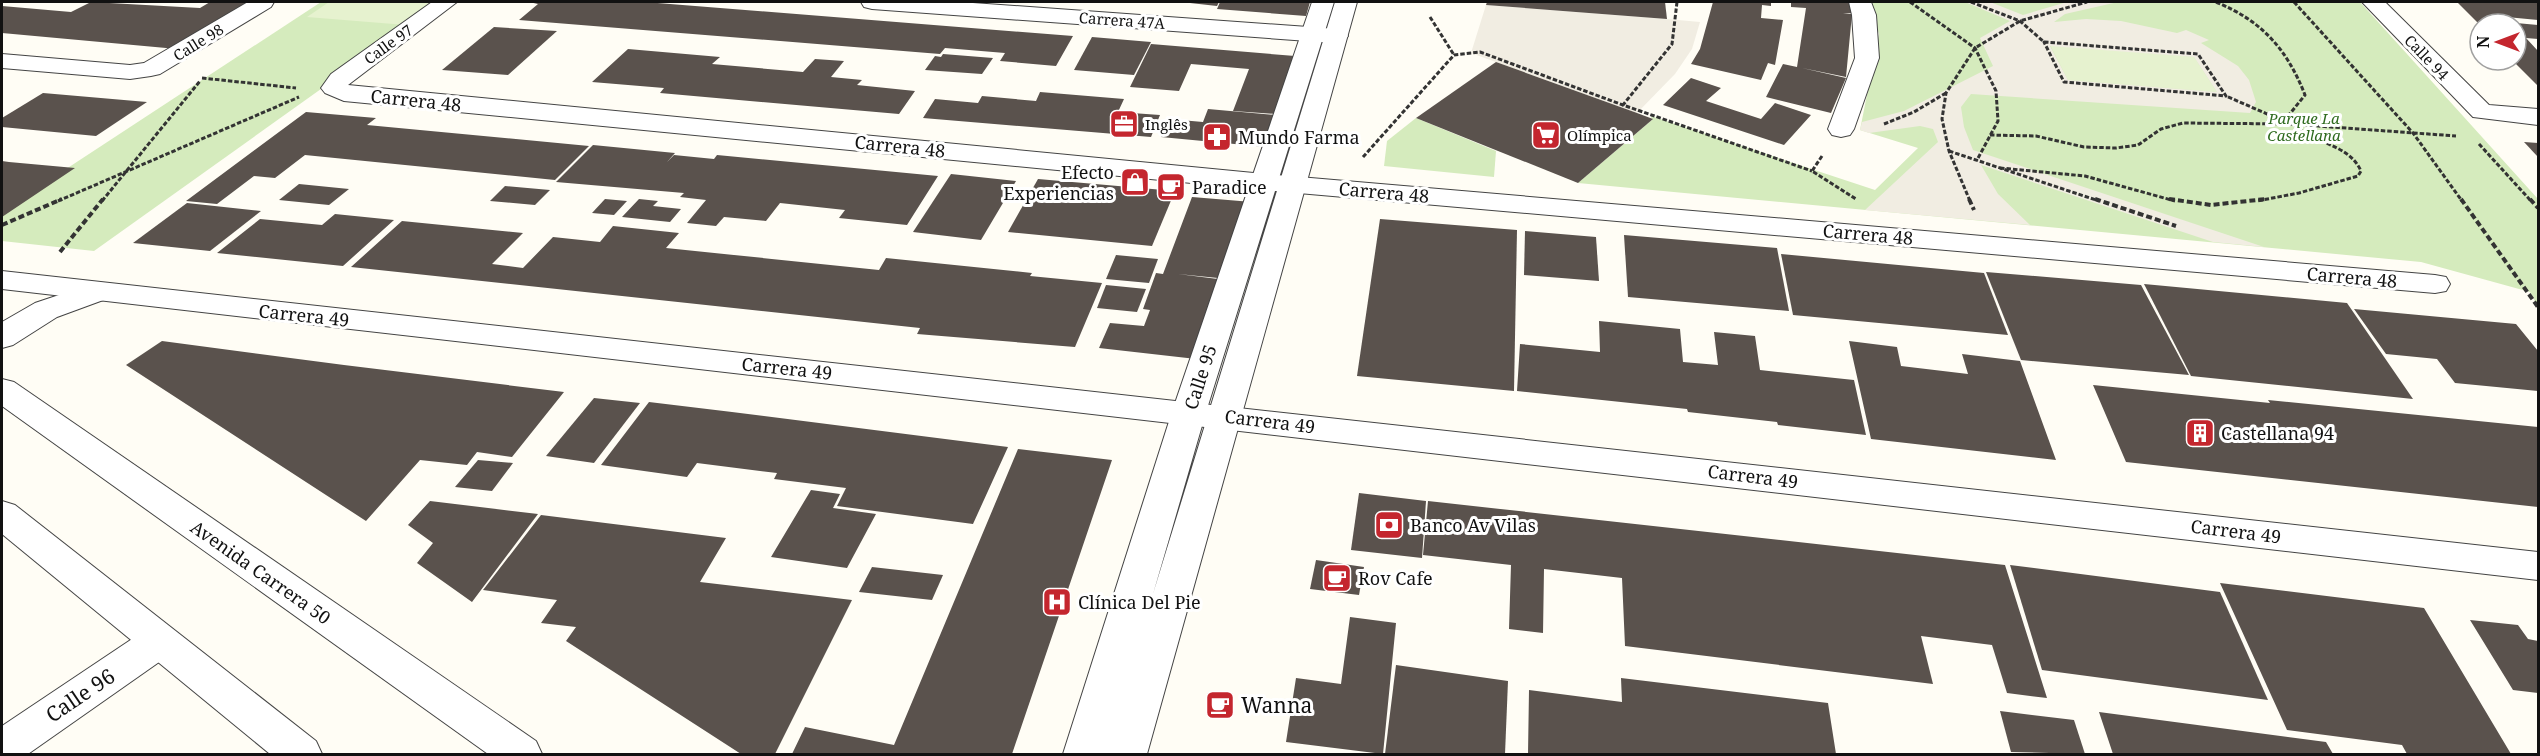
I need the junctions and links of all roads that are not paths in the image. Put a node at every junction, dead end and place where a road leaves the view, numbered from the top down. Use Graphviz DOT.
graph roads {
  1 [pos="264,2"];
  2 [pos="446,2"];
  3 [pos="872,2"];
  4 [pos="1323,2"];
  5 [pos="1346,2"];
  6 [pos="1860,2"];
  7 [pos="2373,2"];
  8 [pos="1324,36"];
  9 [pos="2,61"];
  10 [pos="325,89"];
  11 [pos="2538,117"];
  12 [pos="1841,129"];
  13 [pos="1264,182"];
  14 [pos="1293,184"];
  15 [pos="2,280"];
  16 [pos="2435,284"];
  17 [pos="95,292"];
  18 [pos="2,338"];
  19 [pos="2,390"];
  20 [pos="1207,414"];
  21 [pos="2,514"];
  22 [pos="2538,566"];
  23 [pos="158,642"];
  24 [pos="2,749"];
  25 [pos="301,754"];
  26 [pos="521,754"];
  27 [pos="1084,754"];
  28 [pos="1125,754"];
  1 -- 9 [label="street, Calle 98"];
  2 -- 10 [label="street, Calle 97"];
  3 -- 8 [label="street, Carrera 47A"];
  4 -- 8 [label="street, Calle 95"];
  5 -- 8 [label="street, Calle 95"];
  6 -- 12 [label="street"];
  7 -- 11 [label="street, Calle 94"];
  8 -- 13 [label="street, Calle 95"];
  8 -- 14 [label="street, Calle 95"];
  10 -- 13 [label="street, Carrera 48"];
  13 -- 14 [label="street, Carrera 48"];
  13 -- 20 [label="street, Calle 95"];
  14 -- 16 [label="street, Carrera 48"];
  14 -- 20 [label="street, Calle 95"];
  15 -- 17 [label="street, Carrera 49"];
  17 -- 18 [label="street"];
  17 -- 20 [label="street, Carrera 49"];
  19 -- 26 [label="street, Avenida Carrera 50"];
  20 -- 22 [label="street, Carrera 49"];
  20 -- 27 [label="street, Calle 95"];
  20 -- 28 [label="street, Calle 95"];
  21 -- 23 [label="street"];
  23 -- 24 [label="street, Calle 96"];
  23 -- 25 [label="street"];
}
